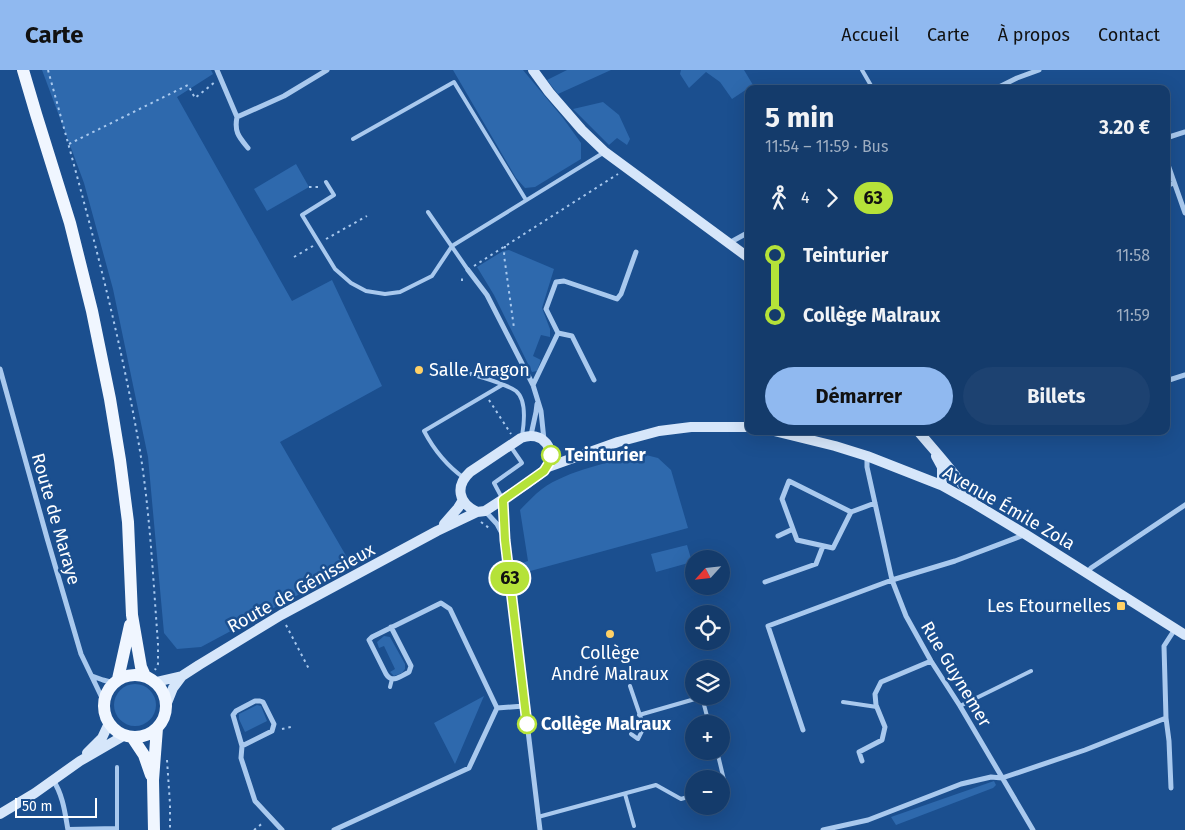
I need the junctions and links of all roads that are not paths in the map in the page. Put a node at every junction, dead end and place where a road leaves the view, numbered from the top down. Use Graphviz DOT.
graph roads {
  1 [pos="23,70"];
  2 [pos="217,70"];
  3 [pos="327,70"];
  4 [pos="532,70"];
  5 [pos="862,70"];
  6 [pos="1039,70"];
  7 [pos="871,85"];
  8 [pos="1003,85"];
  9 [pos="237,117"];
  10 [pos="1185,132"];
  11 [pos="1170,137"];
  12 [pos="353,139"];
  13 [pos="248,148"];
  14 [pos="605,152"];
  15 [pos="1170,171"];
  16 [pos="1174,183"];
  17 [pos="328,184"];
  18 [pos="1170,184"];
  19 [pos="526,200"];
  20 [pos="428,212"];
  21 [pos="1185,213"];
  22 [pos="745,234"];
  23 [pos="729,243"];
  24 [pos="452,246"];
  25 [pos="636,252"];
  26 [pos="745,255"];
  27 [pos="468,270"];
  28 [pos="558,333"];
  29 [pos="0,369"];
  30 [pos="464,372"];
  31 [pos="1185,375"];
  32 [pos="594,380"];
  33 [pos="1170,380"];
  34 [pos="502,385"];
  35 [pos="533,385"];
  36 [pos="537,401"];
  37 [pos="745,428"];
  38 [pos="790,435"];
  39 [pos="921,435"];
  40 [pos="526,437"];
  41 [pos="547,445"];
  42 [pos="510,446"];
  43 [pos="931,447"];
  44 [pos="867,456"];
  45 [pos="570,459"];
  46 [pos="548,467"];
  47 [pos="952,471"];
  48 [pos="464,478"];
  49 [pos="944,487"];
  50 [pos="463,500"];
  51 [pos="503,500"];
  52 [pos="875,503"];
  53 [pos="975,504"];
  54 [pos="1185,505"];
  55 [pos="851,512"];
  56 [pos="480,514"];
  57 [pos="793,529"];
  58 [pos="437,531"];
  59 [pos="1025,534"];
  60 [pos="778,536"];
  61 [pos="505,540"];
  62 [pos="823,546"];
  63 [pos="1087,573"];
  64 [pos="892,580"];
  65 [pos="765,582"];
  66 [pos="132,615"];
  67 [pos="391,627"];
  68 [pos="1175,629"];
  69 [pos="1185,636"];
  70 [pos="931,661"];
  71 [pos="1031,671"];
  72 [pos="92,676"];
  73 [pos="144,676"];
  74 [pos="182,676"];
  75 [pos="392,679"];
  76 [pos="116,681"];
  77 [pos="156,682"];
  78 [pos="630,686"];
  79 [pos="390,687"];
  80 [pos="104,702"];
  81 [pos="166,702"];
  82 [pos="843,702"];
  83 [pos="524,706"];
  84 [pos="960,706"];
  85 [pos="877,707"];
  86 [pos="497,708"];
  87 [pos="639,715"];
  88 [pos="707,715"];
  89 [pos="1166,718"];
  90 [pos="109,722"];
  91 [pos="157,728"];
  92 [pos="803,730"];
  93 [pos="631,734"];
  94 [pos="128,736"];
  95 [pos="1168,741"];
  96 [pos="1175,742"];
  97 [pos="242,746"];
  98 [pos="80,761"];
  99 [pos="862,761"];
  100 [pos="117,767"];
  101 [pos="1002,778"];
  102 [pos="53,780"];
  103 [pos="153,780"];
  104 [pos="1171,788"];
  105 [pos="625,794"];
  106 [pos="685,798"];
  107 [pos="0,814"];
  108 [pos="538,817"];
  109 [pos="634,826"];
  110 [pos="68,829"];
  111 [pos="117,829"];
  112 [pos="154,830"];
  113 [pos="282,830"];
  114 [pos="334,830"];
  115 [pos="540,830"];
  116 [pos="823,830"];
  117 [pos="1033,830"];
  1 -- 66 [label="main road"];
  2 -- 9 [label="street"];
  3 -- 9 [label="street"];
  4 -- 14 [label="main road"];
  5 -- 7 [label="lane"];
  6 -- 8 [label="street"];
  9 -- 13 [label="street"];
  10 -- 11 [label="street"];
  12 -- 19 [label="lane"];
  14 -- 19 [label="lane"];
  14 -- 23 [label="main road"];
  15 -- 16 [label="street"];
  16 -- 18 [label="street"];
  16 -- 21 [label="street"];
  17 -- 24 [label="lane"];
  19 -- 24 [label="lane"];
  20 -- 24 [label="lane"];
  22 -- 23 [label="street"];
  23 -- 26 [label="main road"];
  24 -- 27 [label="lane"];
  25 -- 28 [label="street"];
  27 -- 35 [label="street"];
  28 -- 32 [label="street"];
  28 -- 35 [label="street"];
  29 -- 72 [label="street, Route de Maraye"];
  30 -- 34 [label="lane"];
  31 -- 33 [label="street"];
  34 -- 40 [label="lane"];
  34 -- 48 [label="lane"];
  35 -- 36 [label="street"];
  36 -- 40 [label="street"];
  36 -- 41 [label="street"];
  37 -- 45 [label="main road"];
  38 -- 44 [label="main road, Avenue Émile Zola"];
  39 -- 43 [label="main road"];
  40 -- 41 [label="main road"];
  40 -- 42 [label="main road"];
  41 -- 45 [label="main road"];
  41 -- 46 [label="main road"];
  42 -- 48 [label="main road"];
  42 -- 51 [label="lane"];
  43 -- 47 [label="main road"];
  43 -- 49 [label="main road"];
  44 -- 49 [label="main road, Avenue Émile Zola"];
  44 -- 52 [label="street, Rue Guynemer"];
  45 -- 46 [label="main road, Route de Génissieux"];
  46 -- 51 [label="main road, Route de Génissieux"];
  47 -- 49 [label="main road"];
  47 -- 53 [label="main road"];
  48 -- 50 [label="main road"];
  49 -- 53 [label="main road, Avenue Émile Zola"];
  50 -- 56 [label="main road"];
  50 -- 58 [label="main road, Route de Génissieux"];
  51 -- 56 [label="main road, Route de Génissieux"];
  51 -- 61 [label="street"];
  52 -- 55 [label="street"];
  52 -- 64 [label="street, Rue Guynemer"];
  53 -- 59 [label="main road, Avenue Émile Zola"];
  54 -- 63 [label="street"];
  55 -- 57 [label="street"];
  55 -- 62 [label="street"];
  56 -- 58 [label="main road, Route de Génissieux"];
  56 -- 61 [label="street"];
  57 -- 60 [label="street"];
  57 -- 62 [label="street"];
  58 -- 74 [label="main road, Route de Génissieux"];
  59 -- 63 [label="main road, Avenue Émile Zola"];
  59 -- 64 [label="street"];
  61 -- 83 [label="street"];
  62 -- 65 [label="street"];
  63 -- 68 [label="main road, Avenue Émile Zola"];
  64 -- 70 [label="street, Rue Guynemer"];
  64 -- 92 [label="street"];
  66 -- 73 [label="main road"];
  66 -- 76 [label="main road"];
  67 -- 75 [label="street"];
  67 -- 75 [label="street"];
  67 -- 86 [label="street"];
  68 -- 69 [label="main road, Avenue Émile Zola"];
  68 -- 89 [label="street"];
  70 -- 84 [label="street, Rue Guynemer"];
  70 -- 85 [label="street"];
  71 -- 84 [label="lane"];
  72 -- 76 [label="street"];
  72 -- 80 [label="street, Route de Maraye"];
  73 -- 76 [label="main road"];
  73 -- 77 [label="main road"];
  74 -- 77 [label="main road, Route de Génissieux"];
  74 -- 81 [label="main road, Route de Génissieux"];
  75 -- 79 [label="lane"];
  76 -- 80 [label="main road"];
  77 -- 81 [label="main road"];
  78 -- 87 [label="lane"];
  80 -- 90 [label="main road"];
  81 -- 91 [label="main road"];
  82 -- 85 [label="lane"];
  83 -- 86 [label="street"];
  83 -- 108 [label="street"];
  84 -- 101 [label="street, Rue Guynemer"];
  85 -- 99 [label="street"];
  86 -- 114 [label="street"];
  87 -- 88 [label="lane"];
  87 -- 93 [label="lane"];
  89 -- 95 [label="street"];
  89 -- 101 [label="street"];
  90 -- 94 [label="main road"];
  90 -- 98 [label="main road"];
  91 -- 94 [label="main road"];
  91 -- 103 [label="main road"];
  94 -- 98 [label="main road"];
  94 -- 103 [label="main road"];
  95 -- 96 [label="lane"];
  95 -- 104 [label="street"];
  97 -- 97 [label="street"];
  97 -- 113 [label="street"];
  98 -- 102 [label="main road"];
  100 -- 111 [label="lane"];
  101 -- 116 [label="street"];
  101 -- 117 [label="street, Rue Guynemer"];
  102 -- 107 [label="main road"];
  102 -- 110 [label="street"];
  103 -- 112 [label="main road"];
  105 -- 106 [label="lane"];
  105 -- 108 [label="lane"];
  105 -- 109 [label="lane"];
  108 -- 115 [label="street"];
  110 -- 111 [label="lane"];
}
